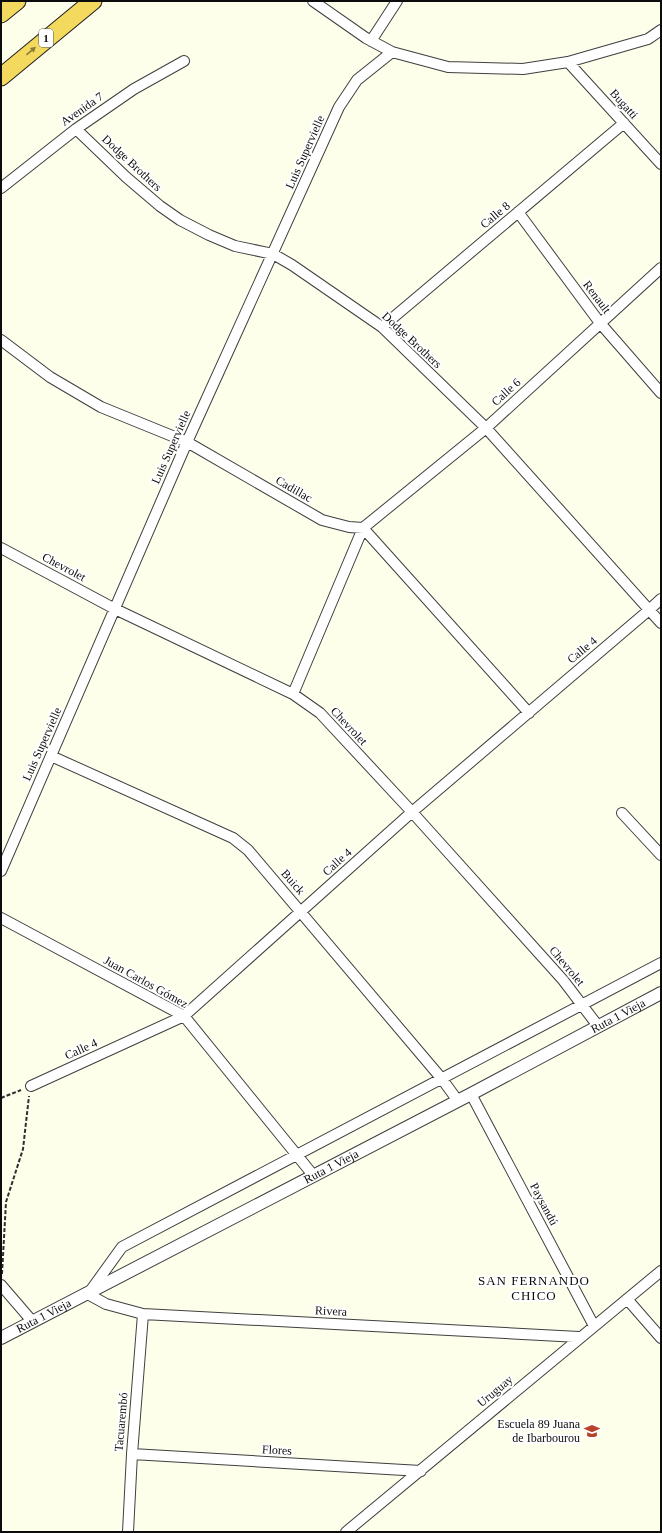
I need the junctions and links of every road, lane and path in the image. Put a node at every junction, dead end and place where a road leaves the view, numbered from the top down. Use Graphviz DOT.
graph roads {
  1 [pos="17,1"];
  2 [pos="93,1"];
  3 [pos="313,1"];
  4 [pos="397,1"];
  5 [pos="1,14"];
  6 [pos="661,30"];
  7 [pos="371,41"];
  8 [pos="392,52"];
  9 [pos="184,61"];
  10 [pos="568,62"];
  11 [pos="1,76"];
  12 [pos="624,123"];
  13 [pos="76,129"];
  14 [pos="661,164"];
  15 [pos="1,188"];
  16 [pos="518,212"];
  17 [pos="273,254"];
  18 [pos="661,268"];
  19 [pos="600,324"];
  20 [pos="382,327"];
  21 [pos="1,340"];
  22 [pos="661,393"];
  23 [pos="486,428"];
  24 [pos="187,442"];
  25 [pos="363,528"];
  26 [pos="1,548"];
  27 [pos="661,599"];
  28 [pos="115,609"];
  29 [pos="649,610"];
  30 [pos="661,623"];
  31 [pos="293,694"];
  32 [pos="529,713"];
  33 [pos="51,756"];
  34 [pos="412,812"];
  35 [pos="622,813"];
  36 [pos="661,854"];
  37 [pos="1,871"];
  38 [pos="301,912"];
  39 [pos="1,918"];
  40 [pos="661,963"];
  41 [pos="661,993"];
  42 [pos="582,1005"];
  43 [pos="184,1016"];
  44 [pos="598,1026"];
  45 [pos="442,1079"];
  46 [pos="31,1086"];
  47 [pos="470,1094"];
  48 [pos="1,1098"];
  49 [pos="458,1101"];
  50 [pos="297,1155"];
  51 [pos="313,1175"];
  52 [pos="661,1271"];
  53 [pos="1,1285"];
  54 [pos="88,1291"];
  55 [pos="627,1299"];
  56 [pos="143,1314"];
  57 [pos="32,1321"];
  58 [pos="594,1326"];
  59 [pos="579,1337"];
  60 [pos="1,1338"];
  61 [pos="661,1338"];
  62 [pos="132,1454"];
  63 [pos="420,1471"];
  64 [pos="128,1532"];
  65 [pos="346,1532"];
  1 -- 5 [label="highway"];
  11 -- 2 [label="highway, 1, one-way"];
  3 -- 7 [label="street"];
  4 -- 7 [label="street"];
  6 -- 10 [label="street"];
  7 -- 8 [label="street"];
  8 -- 10 [label="street"];
  8 -- 17 [label="street, Luis Supervielle"];
  9 -- 13 [label="street, Avenida 7"];
  10 -- 12 [label="street, Bugatti"];
  12 -- 14 [label="street, Bugatti"];
  12 -- 16 [label="street, Calle 8"];
  13 -- 15 [label="street, Avenida 7"];
  13 -- 17 [label="street, Dodge Brothers"];
  16 -- 19 [label="street, Renault"];
  16 -- 20 [label="street, Calle 8"];
  17 -- 20 [label="street, Dodge Brothers"];
  17 -- 24 [label="street, Luis Supervielle"];
  18 -- 19 [label="street, Calle 6"];
  19 -- 22 [label="street, Renault"];
  19 -- 23 [label="street, Calle 6"];
  20 -- 23 [label="street, Dodge Brothers"];
  21 -- 24 [label="street, Cadillac"];
  23 -- 25 [label="street, Calle 6"];
  23 -- 29 [label="street, Dodge Brothers"];
  24 -- 25 [label="street, Cadillac"];
  24 -- 28 [label="street, Luis Supervielle"];
  25 -- 31 [label="street"];
  25 -- 32 [label="street"];
  26 -- 28 [label="street, Chevrolet"];
  27 -- 29 [label="street, Calle 4"];
  28 -- 31 [label="street, Chevrolet"];
  28 -- 33 [label="street, Luis Supervielle"];
  29 -- 30 [label="street, Dodge Brothers"];
  29 -- 32 [label="street, Calle 4"];
  31 -- 34 [label="street, Chevrolet"];
  32 -- 34 [label="street, Calle 4"];
  33 -- 37 [label="street, Luis Supervielle"];
  33 -- 38 [label="street, Buick"];
  34 -- 38 [label="street, Calle 4"];
  34 -- 42 [label="street, Chevrolet"];
  35 -- 36 [label="street"];
  38 -- 43 [label="street, Calle 4"];
  38 -- 45 [label="street, Buick"];
  39 -- 43 [label="street, Juan Carlos Gómez"];
  40 -- 42 [label="street"];
  41 -- 44 [label="street, Ruta 1 Vieja"];
  42 -- 44 [label="street, Chevrolet"];
  42 -- 45 [label="street"];
  43 -- 46 [label="street, Calle 4"];
  43 -- 50 [label="street, Juan Carlos Gómez"];
  44 -- 47 [label="street, Ruta 1 Vieja"];
  45 -- 49 [label="street, Buick"];
  45 -- 50 [label="street"];
  46 -- 48 [label="path"];
  46 -- 53 [label="path"];
  47 -- 49 [label="street, Ruta 1 Vieja"];
  47 -- 58 [label="street, Paysandú"];
  49 -- 51 [label="street, Ruta 1 Vieja"];
  50 -- 51 [label="street, Juan Carlos Gómez"];
  50 -- 54 [label="street"];
  51 -- 54 [label="street, Ruta 1 Vieja"];
  52 -- 55 [label="street, Uruguay"];
  53 -- 57 [label="street"];
  54 -- 56 [label="street, Rivera"];
  54 -- 57 [label="street, Ruta 1 Vieja"];
  55 -- 58 [label="street, Uruguay"];
  55 -- 61 [label="street"];
  56 -- 59 [label="street, Rivera"];
  56 -- 62 [label="street, Tacuarembó"];
  57 -- 60 [label="street, Ruta 1 Vieja"];
  58 -- 59 [label="street, Uruguay"];
  59 -- 63 [label="street, Uruguay"];
  62 -- 63 [label="street, Flores"];
  62 -- 64 [label="street, Tacuarembó"];
  63 -- 65 [label="street, Uruguay"];
}
